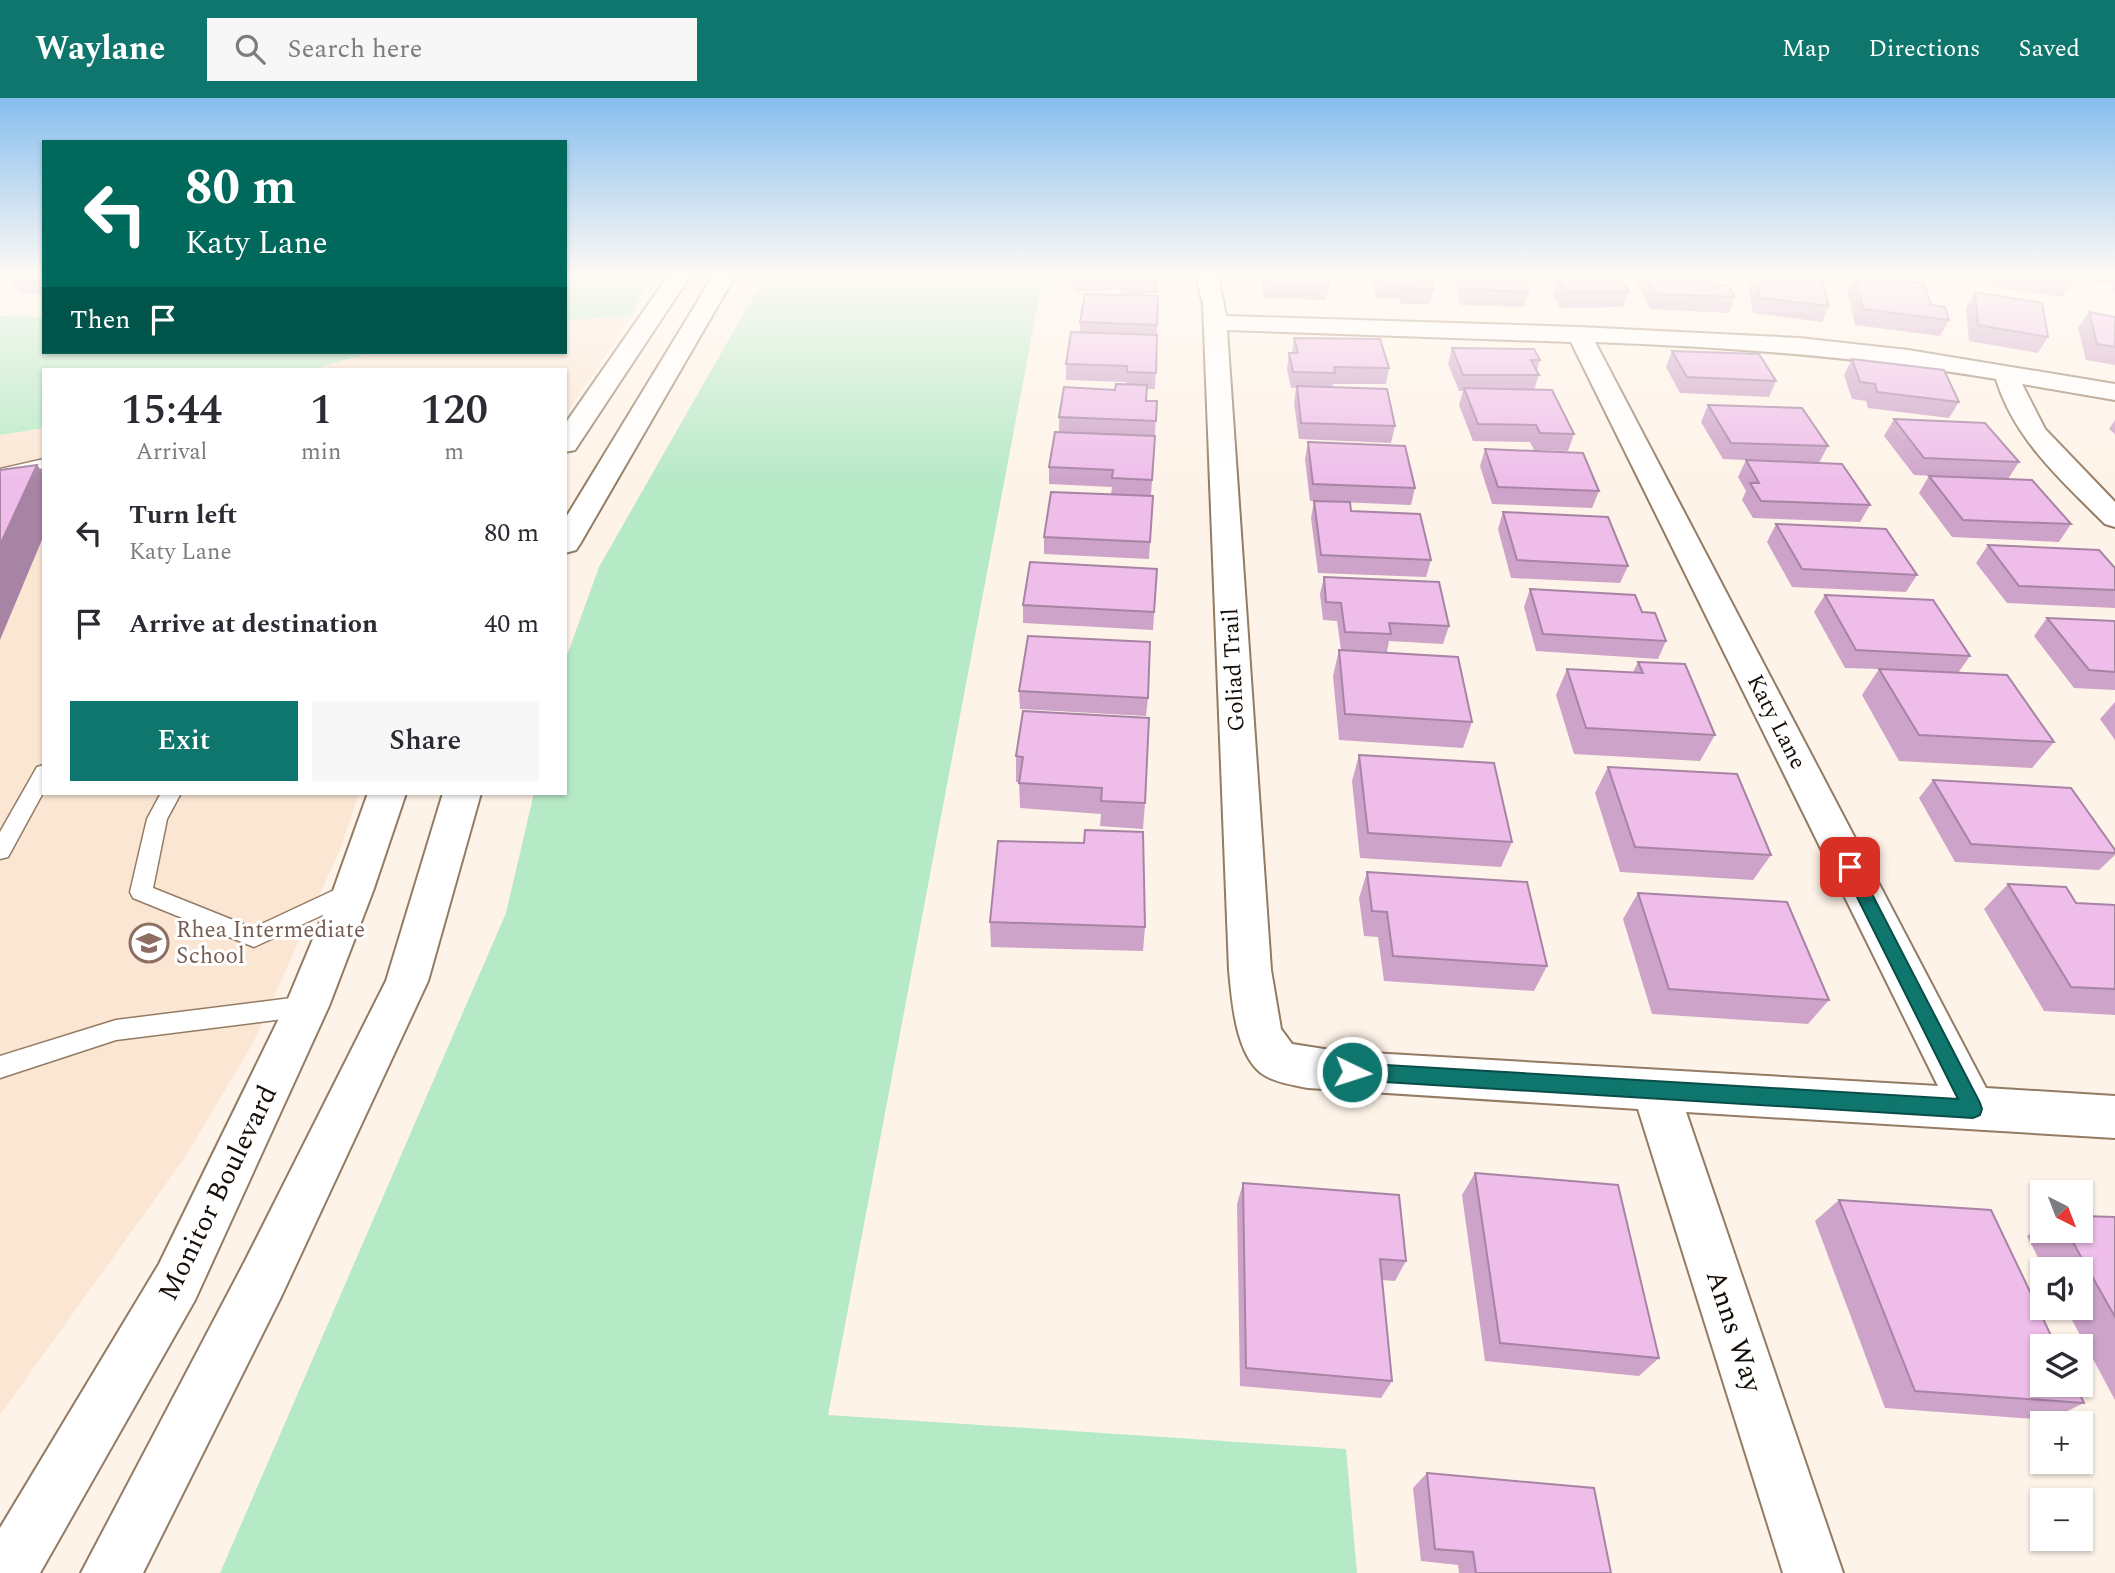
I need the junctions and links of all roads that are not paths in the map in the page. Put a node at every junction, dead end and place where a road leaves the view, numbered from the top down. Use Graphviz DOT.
graph roads {
  1 [pos="632,345"];
  2 [pos="683,345"];
  3 [pos="1217,345"];
  4 [pos="1585,345"];
  5 [pos="1796,345"];
  6 [pos="2006,373"];
  7 [pos="2115,392"];
  8 [pos="567,441"];
  9 [pos="42,456"];
  10 [pos="0,461"];
  11 [pos="42,464"];
  12 [pos="0,474"];
  13 [pos="2115,518"];
  14 [pos="567,541"];
  15 [pos="42,776"];
  16 [pos="170,795"];
  17 [pos="386,795"];
  18 [pos="460,795"];
  19 [pos="0,851"];
  20 [pos="353,891"];
  21 [pos="307,1006"];
  22 [pos="0,1067"];
  23 [pos="1655,1090"];
  24 [pos="1973,1109"];
  25 [pos="2115,1117"];
  26 [pos="7,1573"];
  27 [pos="111,1573"];
  28 [pos="1813,1573"];
  1 -- 8 [label="street"];
  2 -- 14 [label="street"];
  3 -- 23 [label="street, Goliad Trail"];
  4 -- 24 [label="street, Katy Lane"];
  5 -- 6 [label="street"];
  6 -- 7 [label="street"];
  6 -- 13 [label="street"];
  9 -- 10 [label="lane"];
  11 -- 12 [label="lane"];
  15 -- 19 [label="lane"];
  16 -- 20 [label="lane"];
  17 -- 20 [label="street, Monitor Boulevard"];
  18 -- 27 [label="street"];
  20 -- 21 [label="street, Monitor Boulevard"];
  21 -- 22 [label="lane"];
  21 -- 26 [label="street, Monitor Boulevard"];
  23 -- 24 [label="street"];
  23 -- 28 [label="street, Anns Way"];
  24 -- 25 [label="street"];
}
